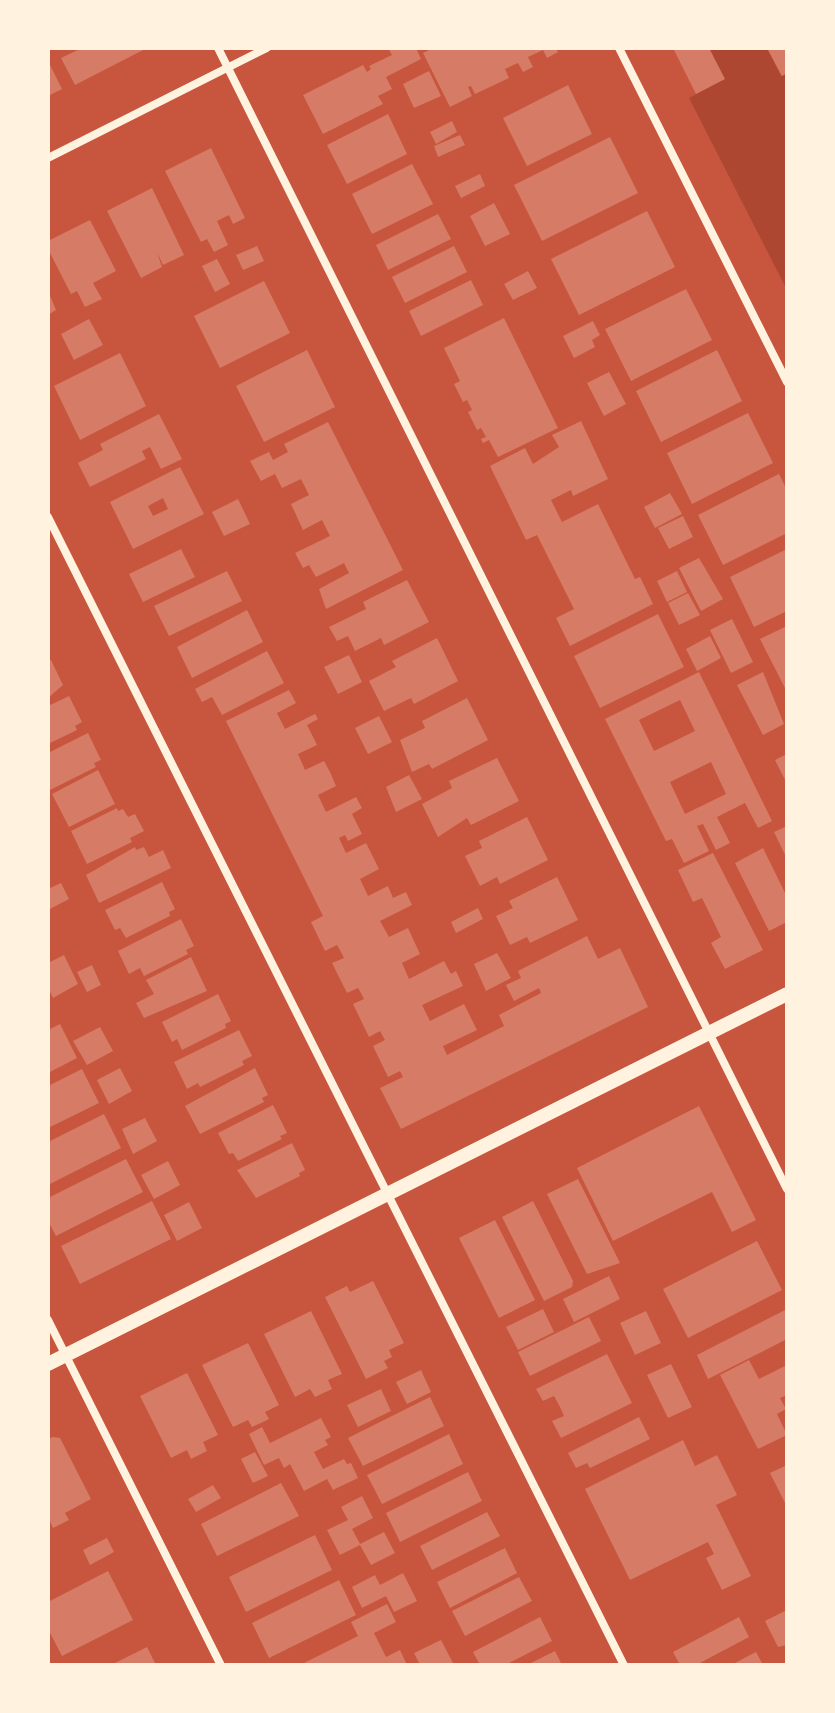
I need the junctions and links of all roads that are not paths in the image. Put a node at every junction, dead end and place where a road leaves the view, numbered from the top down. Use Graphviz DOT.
graph roads {
  1 [pos="218,48"];
  2 [pos="267,48"];
  3 [pos="619,48"];
  4 [pos="228,68"];
  5 [pos="48,158"];
  6 [pos="787,382"];
  7 [pos="48,517"];
  8 [pos="787,994"];
  9 [pos="709,1033"];
  10 [pos="787,1189"];
  11 [pos="388,1192"];
  12 [pos="48,1320"];
  13 [pos="66,1356"];
  14 [pos="48,1364"];
  15 [pos="221,1665"];
  16 [pos="624,1665"];
  1 -- 4 [label="street"];
  2 -- 4 [label="street"];
  3 -- 6 [label="street"];
  4 -- 5 [label="street"];
  4 -- 9 [label="street"];
  7 -- 11 [label="street"];
  8 -- 9 [label="street"];
  9 -- 10 [label="street"];
  9 -- 11 [label="street"];
  11 -- 13 [label="street"];
  11 -- 16 [label="street"];
  12 -- 13 [label="street"];
  13 -- 14 [label="street"];
  13 -- 15 [label="street"];
}
